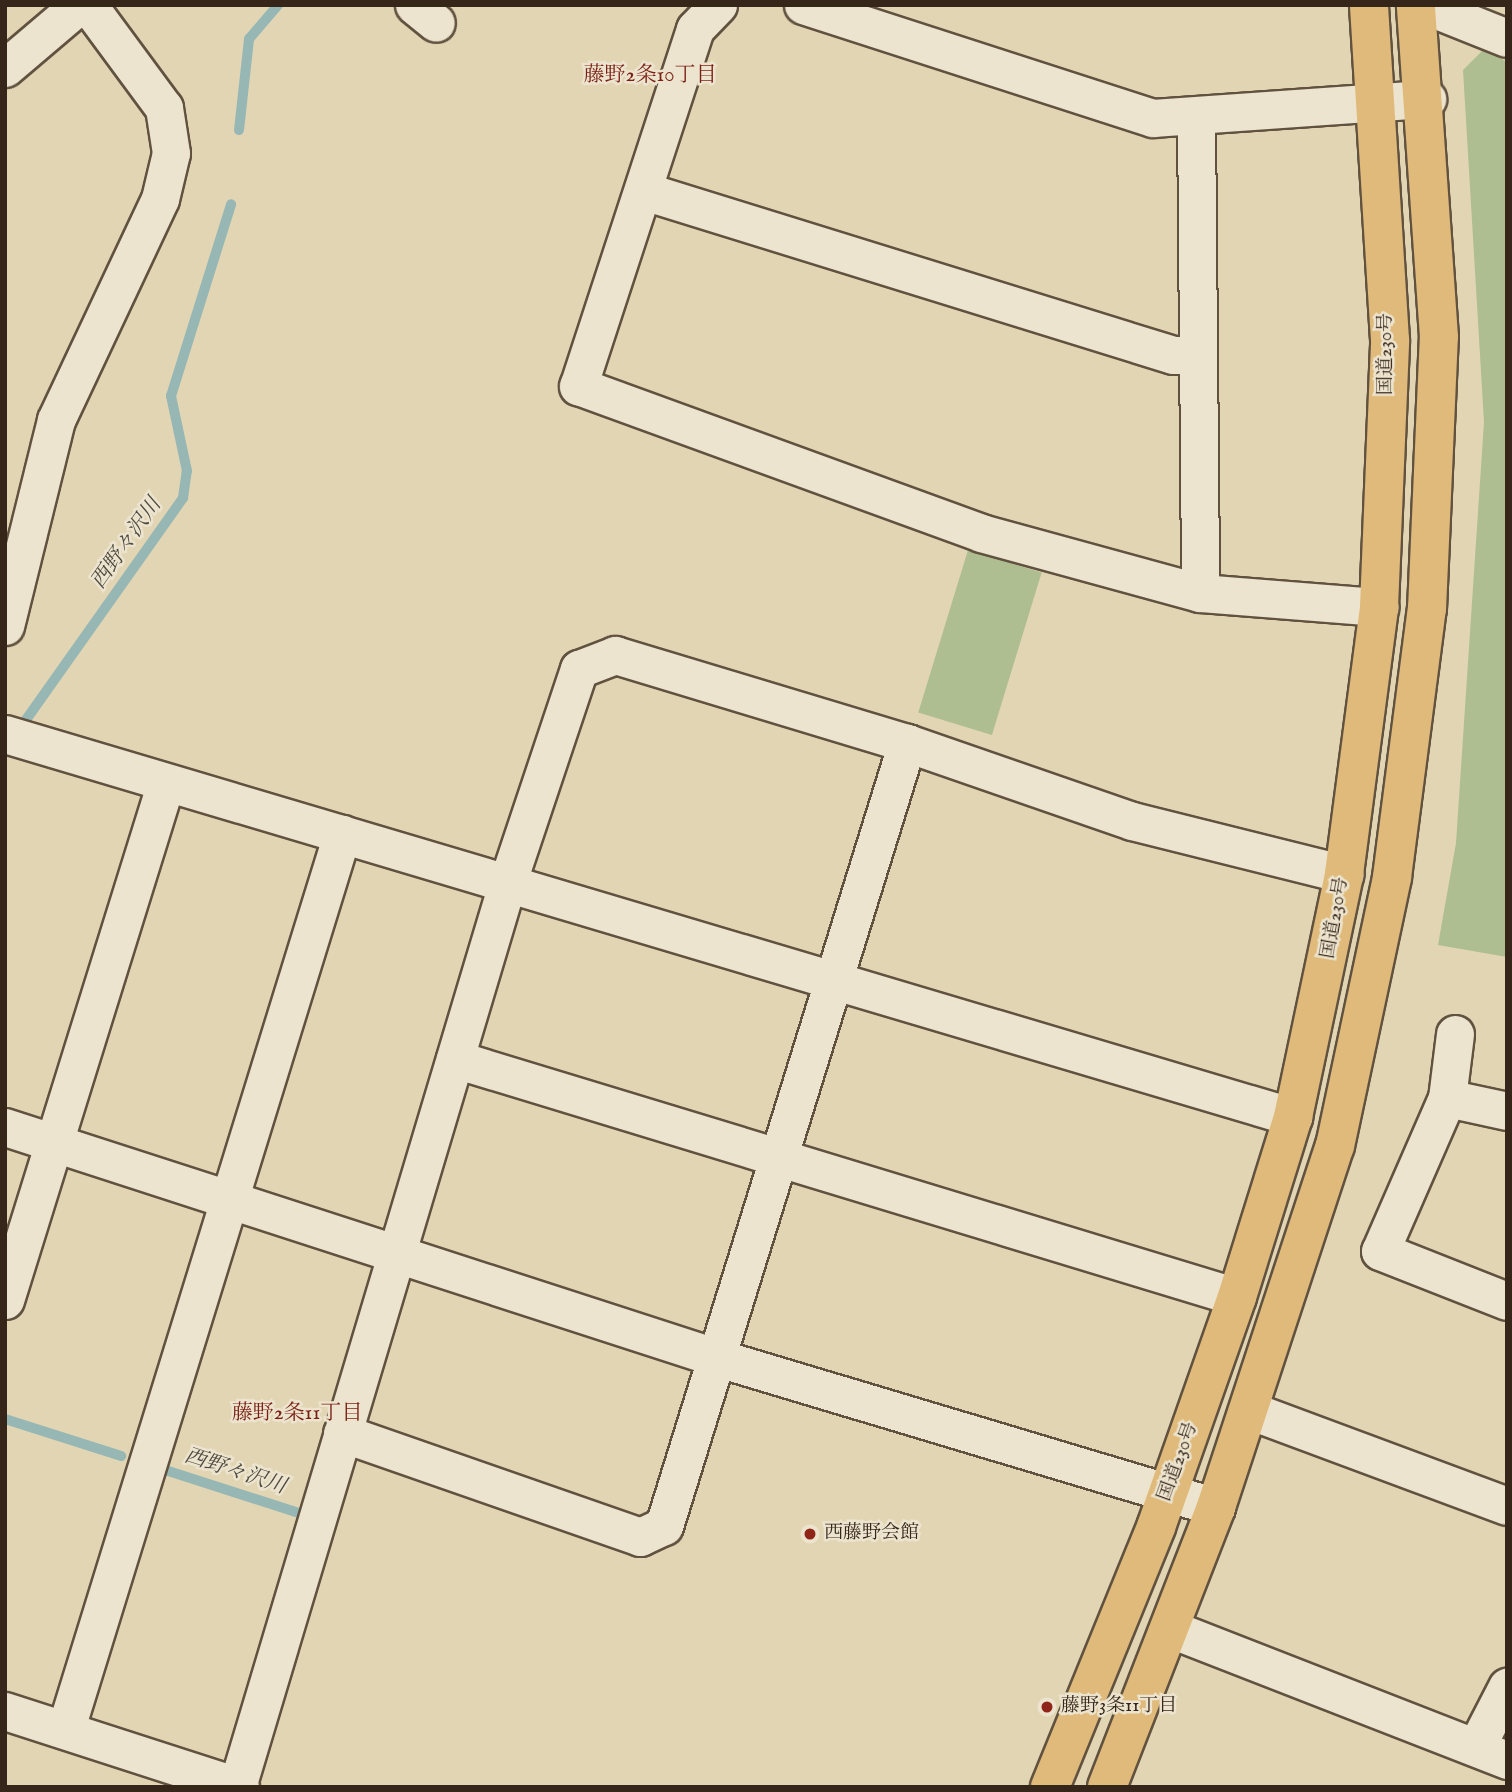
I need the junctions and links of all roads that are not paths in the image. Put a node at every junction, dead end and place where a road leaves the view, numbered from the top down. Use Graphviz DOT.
graph roads {
  1 [pos="79,5"];
  2 [pos="88,5"];
  3 [pos="718,5"];
  4 [pos="803,5"];
  5 [pos="1370,5"];
  6 [pos="1416,5"];
  7 [pos="1424,5"];
  8 [pos="1507,38"];
  9 [pos="5,68"];
  10 [pos="1427,99"];
  11 [pos="1375,102"];
  12 [pos="1196,116"];
  13 [pos="644,191"];
  14 [pos="1196,355"];
  15 [pos="1200,593"];
  16 [pos="1379,607"];
  17 [pos="7,609"];
  18 [pos="5,734"];
  19 [pos="907,743"];
  20 [pos="166,782"];
  21 [pos="342,834"];
  22 [pos="1344,874"];
  23 [pos="507,884"];
  24 [pos="837,982"];
  25 [pos="1455,1034"];
  26 [pos="455,1059"];
  27 [pos="1447,1098"];
  28 [pos="1507,1111"];
  29 [pos="1293,1117"];
  30 [pos="5,1127"];
  31 [pos="54,1142"];
  32 [pos="780,1159"];
  33 [pos="232,1196"];
  34 [pos="398,1253"];
  35 [pos="1237,1297"];
  36 [pos="5,1300"];
  37 [pos="1507,1301"];
  38 [pos="718,1358"];
  39 [pos="1249,1410"];
  40 [pos="342,1433"];
  41 [pos="1170,1490"];
  42 [pos="1507,1506"];
  43 [pos="1216,1507"];
  44 [pos="1171,1629"];
  45 [pos="1507,1687"];
  46 [pos="5,1711"];
  47 [pos="66,1728"];
  48 [pos="1491,1754"];
  49 [pos="238,1786"];
  50 [pos="1050,1787"];
  51 [pos="1107,1787"];
  1 -- 9 [label="street"];
  2 -- 17 [label="street"];
  3 -- 13 [label="street"];
  4 -- 12 [label="street"];
  5 -- 11 [label="highway, 国道230号"];
  6 -- 10 [label="highway"];
  7 -- 8 [label="street"];
  10 -- 11 [label="street"];
  10 -- 39 [label="highway"];
  11 -- 12 [label="street"];
  11 -- 16 [label="highway, 国道230号"];
  12 -- 14 [label="street"];
  13 -- 14 [label="street"];
  13 -- 15 [label="street"];
  14 -- 15 [label="street"];
  15 -- 16 [label="street"];
  16 -- 22 [label="highway, 国道230号"];
  18 -- 20 [label="street"];
  19 -- 22 [label="street"];
  19 -- 23 [label="street"];
  19 -- 24 [label="street"];
  20 -- 21 [label="street"];
  20 -- 31 [label="street"];
  21 -- 23 [label="street"];
  21 -- 33 [label="street"];
  22 -- 29 [label="highway, 国道230号"];
  23 -- 24 [label="street"];
  23 -- 26 [label="street"];
  24 -- 29 [label="street"];
  24 -- 32 [label="street"];
  25 -- 27 [label="street"];
  26 -- 32 [label="street"];
  26 -- 34 [label="street"];
  27 -- 28 [label="street"];
  27 -- 37 [label="street"];
  29 -- 35 [label="highway, 国道230号"];
  30 -- 31 [label="street"];
  31 -- 33 [label="street"];
  31 -- 36 [label="street"];
  32 -- 35 [label="street"];
  32 -- 38 [label="street"];
  33 -- 34 [label="street"];
  33 -- 47 [label="street"];
  34 -- 38 [label="street"];
  34 -- 40 [label="street"];
  35 -- 41 [label="highway, 国道230号"];
  38 -- 40 [label="street"];
  38 -- 41 [label="street"];
  39 -- 42 [label="street"];
  39 -- 43 [label="highway"];
  40 -- 49 [label="street"];
  41 -- 43 [label="street"];
  41 -- 50 [label="highway, 国道230号"];
  43 -- 44 [label="highway"];
  44 -- 48 [label="street"];
  44 -- 51 [label="highway"];
  45 -- 48 [label="street"];
  46 -- 47 [label="street"];
  47 -- 49 [label="street"];
}
